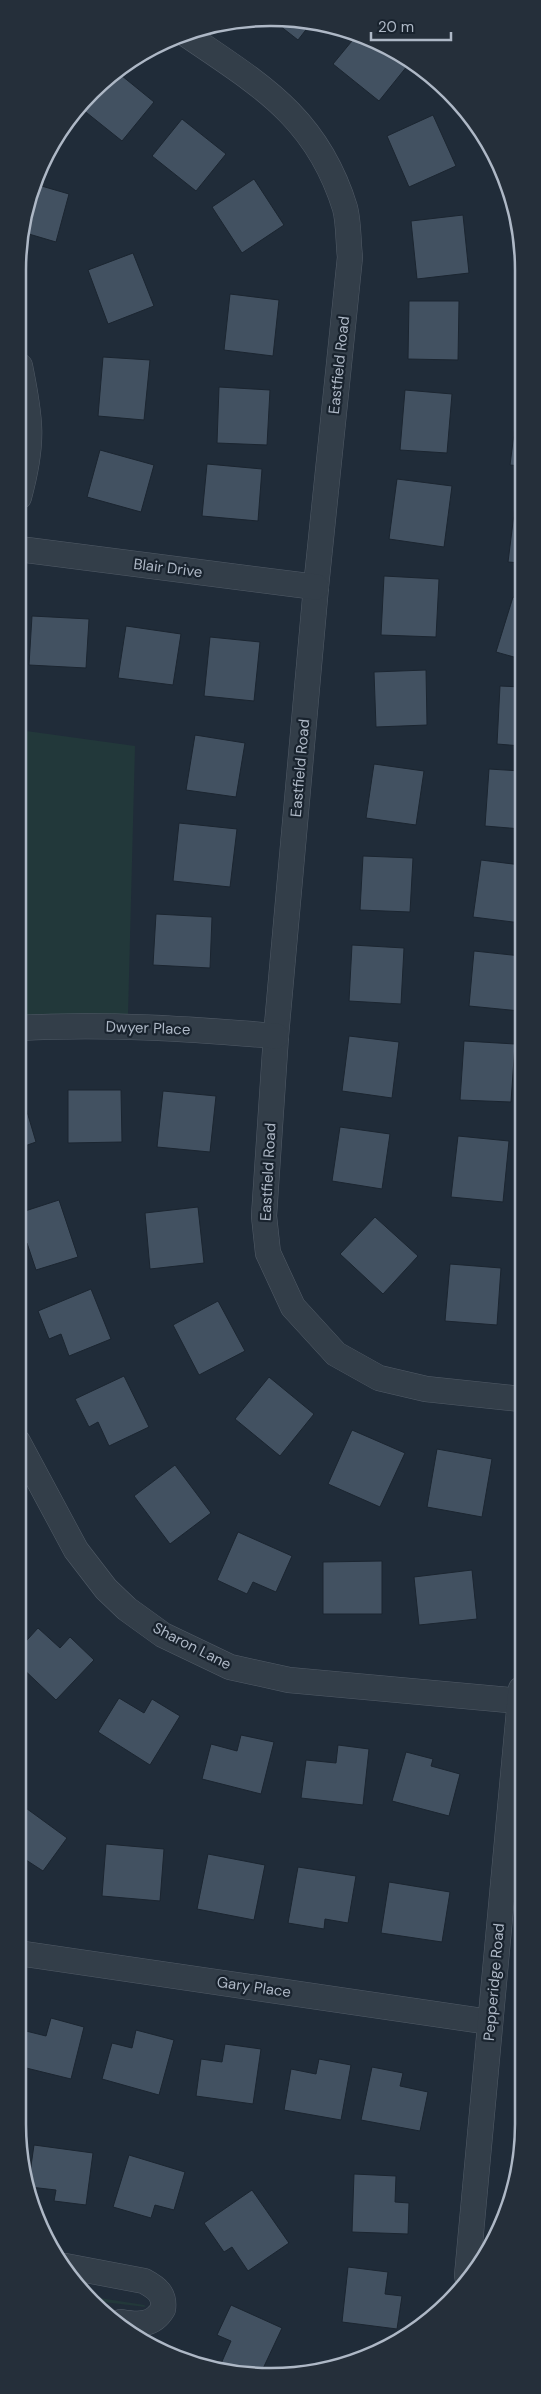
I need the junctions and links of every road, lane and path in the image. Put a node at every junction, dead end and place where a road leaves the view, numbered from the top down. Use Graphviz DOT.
graph roads {
  1 [pos="193,39"];
  2 [pos="26,400"];
  3 [pos="26,471"];
  4 [pos="26,551"];
  5 [pos="316,587"];
  6 [pos="26,1028"];
  7 [pos="276,1036"];
  8 [pos="515,1398"];
  9 [pos="26,1457"];
  10 [pos="515,1695"];
  11 [pos="515,1758"];
  12 [pos="26,1954"];
  13 [pos="490,2022"];
  14 [pos="468,2267"];
  15 [pos="74,2268"];
  16 [pos="129,2323"];
  1 -- 5 [label="street, Eastfield Road"];
  2 -- 3 [label="street"];
  4 -- 5 [label="street, Blair Drive"];
  5 -- 7 [label="street, Eastfield Road"];
  6 -- 7 [label="street, Dwyer Place"];
  7 -- 8 [label="street, Eastfield Road"];
  9 -- 10 [label="street, Sharon Lane"];
  11 -- 13 [label="street, Pepperidge Road"];
  12 -- 13 [label="street, Gary Place"];
  13 -- 14 [label="street, Pepperidge Road"];
  15 -- 16 [label="street"];
}
